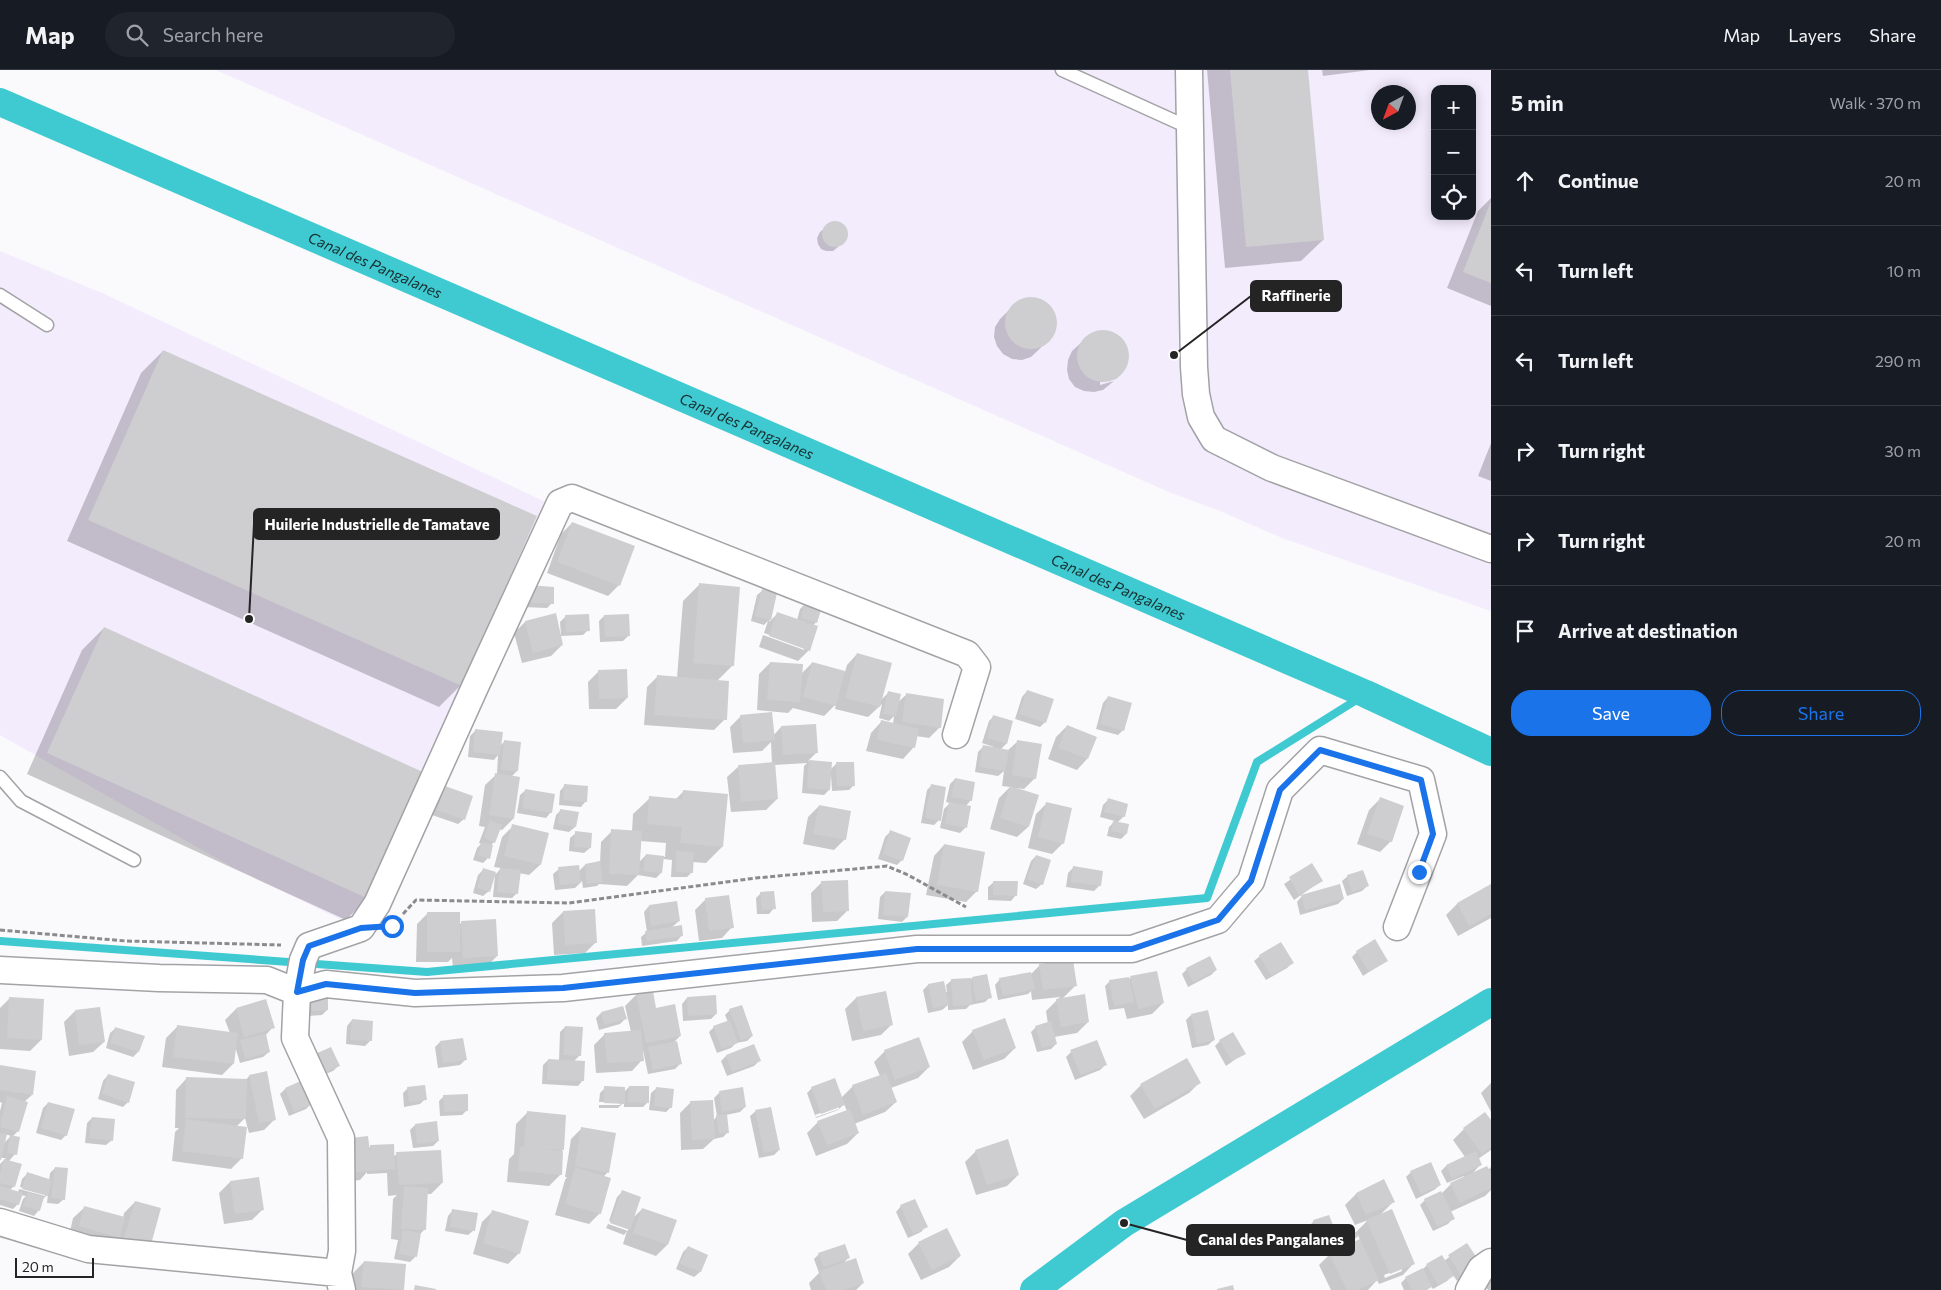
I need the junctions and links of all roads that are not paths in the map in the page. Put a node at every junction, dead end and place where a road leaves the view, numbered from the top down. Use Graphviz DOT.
graph roads {
  1 [pos="1062,70"];
  2 [pos="1188,70"];
  3 [pos="1190,128"];
  4 [pos="0,295"];
  5 [pos="47,325"];
  6 [pos="1491,549"];
  7 [pos="956,735"];
  8 [pos="0,777"];
  9 [pos="134,860"];
  10 [pos="1397,928"];
  11 [pos="0,970"];
  12 [pos="302,970"];
  13 [pos="0,1222"];
  14 [pos="1491,1262"];
  15 [pos="340,1281"];
  16 [pos="1469,1290"];
  1 -- 3 [label="lane"];
  2 -- 3 [label="street"];
  3 -- 6 [label="street"];
  4 -- 5 [label="lane"];
  7 -- 12 [label="street"];
  8 -- 9 [label="lane"];
  10 -- 12 [label="street"];
  11 -- 12 [label="street"];
  12 -- 15 [label="street"];
  13 -- 15 [label="street"];
  14 -- 16 [label="street"];
}
